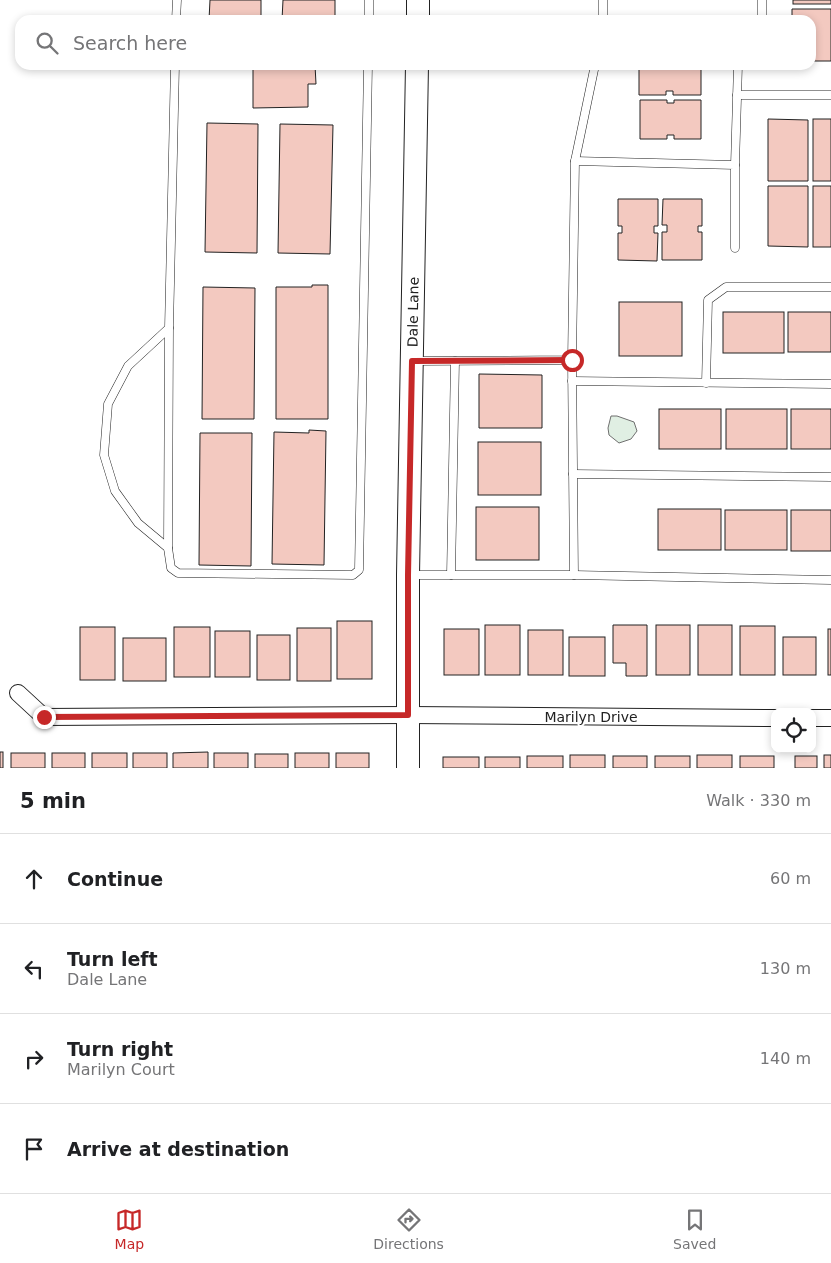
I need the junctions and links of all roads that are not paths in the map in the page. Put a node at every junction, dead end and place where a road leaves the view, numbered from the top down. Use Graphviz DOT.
graph roads {
  1 [pos="177,0"];
  2 [pos="369,0"];
  3 [pos="418,0"];
  4 [pos="603,0"];
  5 [pos="762,0"];
  6 [pos="176,15"];
  7 [pos="369,15"];
  8 [pos="418,15"];
  9 [pos="603,15"];
  10 [pos="762,15"];
  11 [pos="175,70"];
  12 [pos="368,70"];
  13 [pos="417,70"];
  14 [pos="594,70"];
  15 [pos="738,70"];
  16 [pos="737,94"];
  17 [pos="831,94"];
  18 [pos="575,161"];
  19 [pos="735,165"];
  20 [pos="735,248"];
  21 [pos="831,287"];
  22 [pos="169,328"];
  23 [pos="572,360"];
  24 [pos="412,361"];
  25 [pos="455,361"];
  26 [pos="572,381"];
  27 [pos="706,382"];
  28 [pos="831,384"];
  29 [pos="573,474"];
  30 [pos="831,477"];
  31 [pos="168,548"];
  32 [pos="408,575"];
  33 [pos="452,575"];
  34 [pos="574,575"];
  35 [pos="831,580"];
  36 [pos="18,693"];
  37 [pos="408,715"];
  38 [pos="771,718"];
  39 [pos="816,718"];
  40 [pos="831,718"];
  41 [pos="408,768"];
  1 -- 6 [label="lane"];
  2 -- 7 [label="lane"];
  3 -- 8 [label="street"];
  4 -- 9 [label="lane"];
  5 -- 10 [label="lane"];
  11 -- 22 [label="lane"];
  12 -- 31 [label="lane"];
  13 -- 24 [label="street, Dale Lane"];
  14 -- 18 [label="lane"];
  15 -- 16 [label="lane"];
  16 -- 17 [label="lane"];
  16 -- 19 [label="lane"];
  18 -- 19 [label="lane"];
  18 -- 23 [label="lane"];
  19 -- 20 [label="lane"];
  21 -- 27 [label="lane"];
  22 -- 31 [label="lane"];
  22 -- 31 [label="lane"];
  23 -- 25 [label="lane"];
  23 -- 26 [label="lane"];
  24 -- 25 [label="lane"];
  24 -- 32 [label="street, Dale Lane"];
  25 -- 33 [label="lane"];
  26 -- 27 [label="lane"];
  26 -- 29 [label="lane"];
  27 -- 28 [label="lane"];
  29 -- 30 [label="lane"];
  29 -- 34 [label="lane"];
  32 -- 33 [label="lane"];
  32 -- 37 [label="street, Dale Lane"];
  33 -- 34 [label="lane"];
  34 -- 35 [label="lane"];
  36 -- 37 [label="street, Marilyn Drive"];
  37 -- 38 [label="street, Marilyn Drive"];
  37 -- 41 [label="street, Dale Lane"];
  39 -- 40 [label="street"];
}
